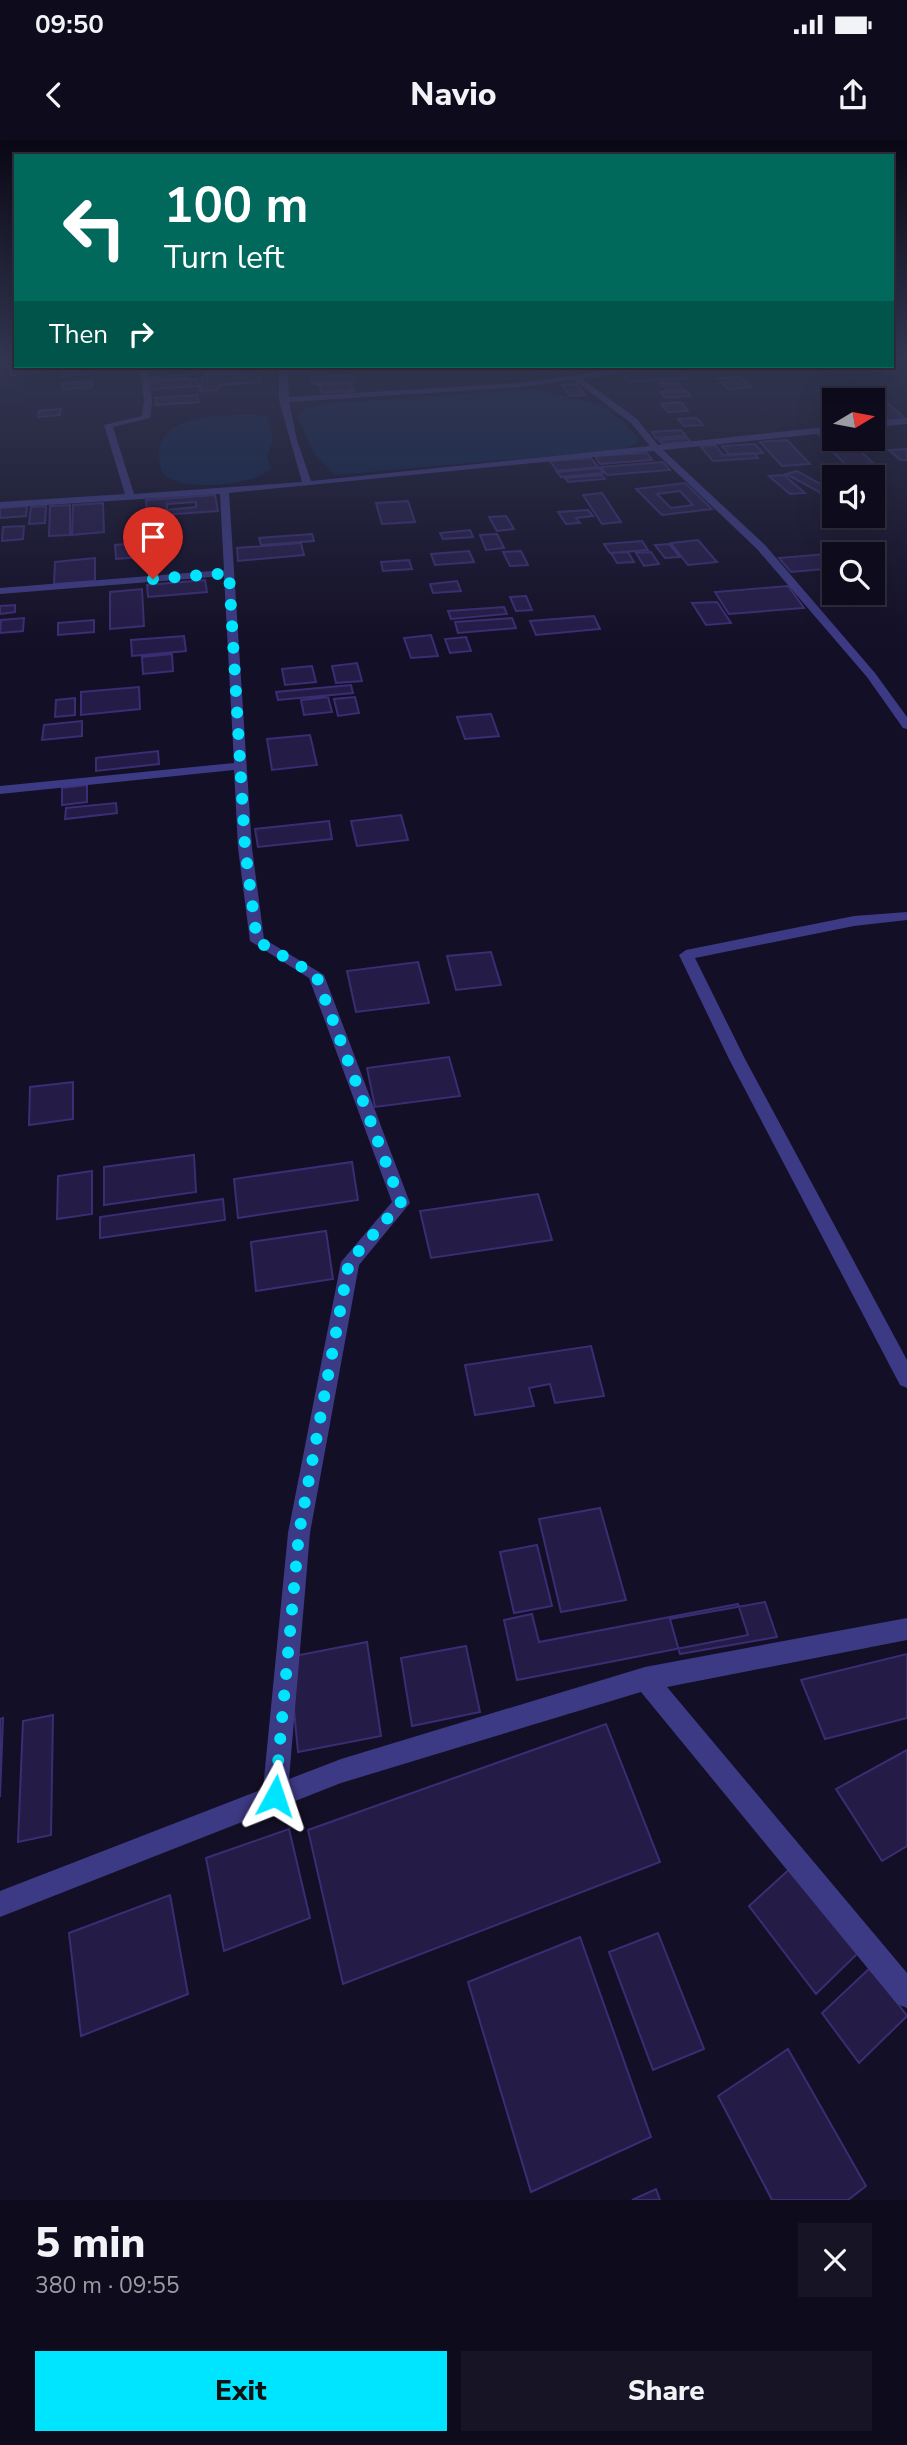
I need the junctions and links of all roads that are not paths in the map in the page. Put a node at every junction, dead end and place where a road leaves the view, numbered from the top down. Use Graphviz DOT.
graph roads {
  1 [pos="116,452"];
  2 [pos="295,452"];
  3 [pos="626,452"];
  4 [pos="660,452"];
  5 [pos="307,484"];
  6 [pos="224,491"];
  7 [pos="131,498"];
  8 [pos="0,505"];
  9 [pos="229,573"];
  10 [pos="0,591"];
  11 [pos="907,725"];
  12 [pos="240,766"];
  13 [pos="0,790"];
  14 [pos="907,916"];
  15 [pos="907,1379"];
  16 [pos="907,1629"];
  17 [pos="645,1679"];
  18 [pos="275,1796"];
  19 [pos="0,1903"];
  20 [pos="907,1994"];
  1 -- 7 [label="street"];
  2 -- 5 [label="street"];
  3 -- 5 [label="street"];
  4 -- 11 [label="street"];
  5 -- 6 [label="street"];
  6 -- 7 [label="street"];
  6 -- 9 [label="street"];
  7 -- 8 [label="street"];
  9 -- 10 [label="street"];
  9 -- 12 [label="street"];
  12 -- 13 [label="street"];
  12 -- 18 [label="street"];
  14 -- 15 [label="street"];
  16 -- 17 [label="street"];
  17 -- 18 [label="street"];
  17 -- 20 [label="street"];
  18 -- 19 [label="street"];
}
